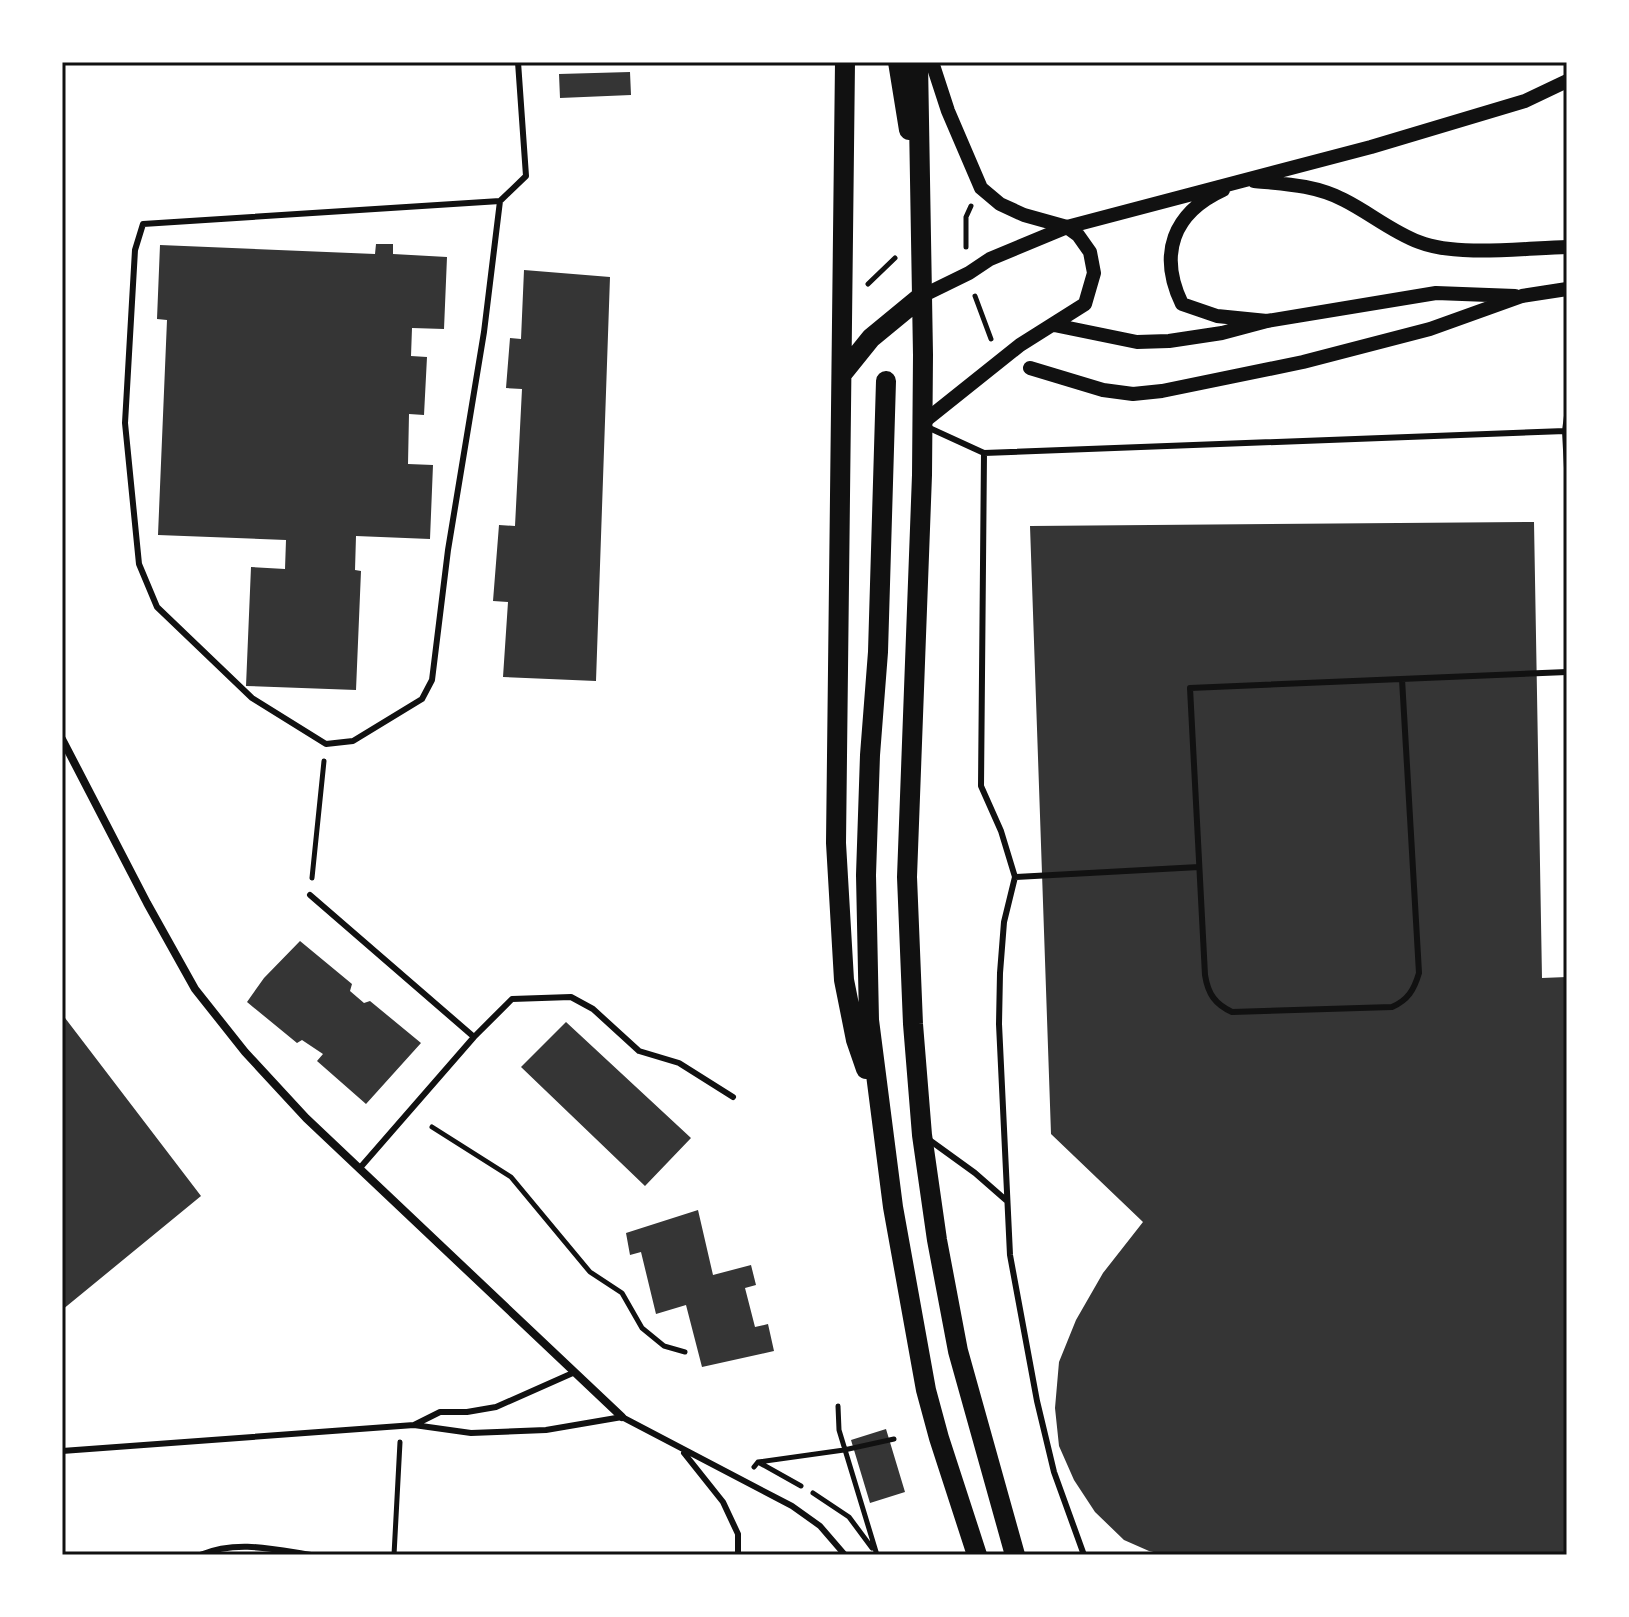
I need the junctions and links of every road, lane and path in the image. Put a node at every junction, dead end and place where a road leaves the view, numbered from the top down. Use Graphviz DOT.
graph roads {
  1 [pos="518,62"];
  2 [pos="845,62"];
  3 [pos="898,62"];
  4 [pos="918,62"];
  5 [pos="932,62"];
  6 [pos="1567,81"];
  7 [pos="921,177"];
  8 [pos="1244,180"];
  9 [pos="500,201"];
  10 [pos="1067,227"];
  11 [pos="1567,247"];
  12 [pos="1567,289"];
  13 [pos="922,296"];
  14 [pos="1522,296"];
  15 [pos="1267,321"];
  16 [pos="1054,325"];
  17 [pos="1030,368"];
  18 [pos="842,374"];
  19 [pos="886,381"];
  20 [pos="1567,416"];
  21 [pos="921,424"];
  22 [pos="1565,431"];
  23 [pos="984,453"];
  24 [pos="1567,468"];
  25 [pos="1567,672"];
  26 [pos="1402,679"];
  27 [pos="62,739"];
  28 [pos="326,744"];
  29 [pos="1199,867"];
  30 [pos="1015,877"];
  31 [pos="310,895"];
  32 [pos="474,1037"];
  33 [pos="733,1097"];
  34 [pos="879,1107"];
  35 [pos="432,1127"];
  36 [pos="922,1135"];
  37 [pos="359,1169"];
  38 [pos="1007,1201"];
  39 [pos="685,1352"];
  40 [pos="575,1372"];
  41 [pos="838,1406"];
  42 [pos="622,1417"];
  43 [pos="401,1425"];
  44 [pos="414,1425"];
  45 [pos="894,1439"];
  46 [pos="681,1450"];
  47 [pos="844,1450"];
  48 [pos="62,1451"];
  49 [pos="743,1481"];
  50 [pos="200,1555"];
  51 [pos="311,1555"];
  52 [pos="394,1555"];
  53 [pos="738,1555"];
  54 [pos="845,1555"];
  55 [pos="877,1555"];
  56 [pos="977,1555"];
  57 [pos="1015,1555"];
  58 [pos="1084,1555"];
  1 -- 9 [label="lane"];
  2 -- 18 [label="main road"];
  3 -- 7 [label="main road"];
  4 -- 7 [label="main road"];
  5 -- 10 [label="street"];
  6 -- 8 [label="street"];
  7 -- 13 [label="main road"];
  8 -- 10 [label="street"];
  8 -- 11 [label="street"];
  8 -- 15 [label="street"];
  9 -- 28 [label="lane"];
  9 -- 28 [label="lane"];
  10 -- 13 [label="street"];
  10 -- 16 [label="street"];
  12 -- 14 [label="street"];
  13 -- 18 [label="main road"];
  13 -- 21 [label="main road"];
  14 -- 15 [label="street"];
  14 -- 17 [label="street"];
  15 -- 16 [label="street"];
  16 -- 21 [label="street"];
  18 -- 34 [label="main road"];
  19 -- 34 [label="main road"];
  20 -- 22 [label="lane"];
  21 -- 23 [label="lane"];
  21 -- 36 [label="main road"];
  22 -- 23 [label="lane"];
  22 -- 24 [label="lane"];
  23 -- 30 [label="lane"];
  25 -- 26 [label="lane"];
  26 -- 29 [label="lane"];
  26 -- 29 [label="lane"];
  27 -- 37 [label="street"];
  28 -- 31 [label="path"];
  29 -- 30 [label="lane"];
  30 -- 38 [label="lane"];
  31 -- 32 [label="lane"];
  32 -- 33 [label="lane"];
  32 -- 37 [label="lane"];
  34 -- 56 [label="main road"];
  35 -- 39 [label="path"];
  36 -- 38 [label="lane"];
  36 -- 57 [label="main road"];
  37 -- 40 [label="street"];
  38 -- 58 [label="lane"];
  40 -- 42 [label="street"];
  40 -- 44 [label="lane"];
  41 -- 47 [label="path"];
  42 -- 44 [label="lane"];
  42 -- 46 [label="lane"];
  43 -- 44 [label="lane"];
  43 -- 48 [label="lane"];
  43 -- 52 [label="path"];
  45 -- 47 [label="path"];
  46 -- 49 [label="lane"];
  46 -- 53 [label="lane"];
  47 -- 49 [label="path"];
  47 -- 55 [label="path"];
  49 -- 54 [label="lane"];
  50 -- 51 [label="lane"];
}
